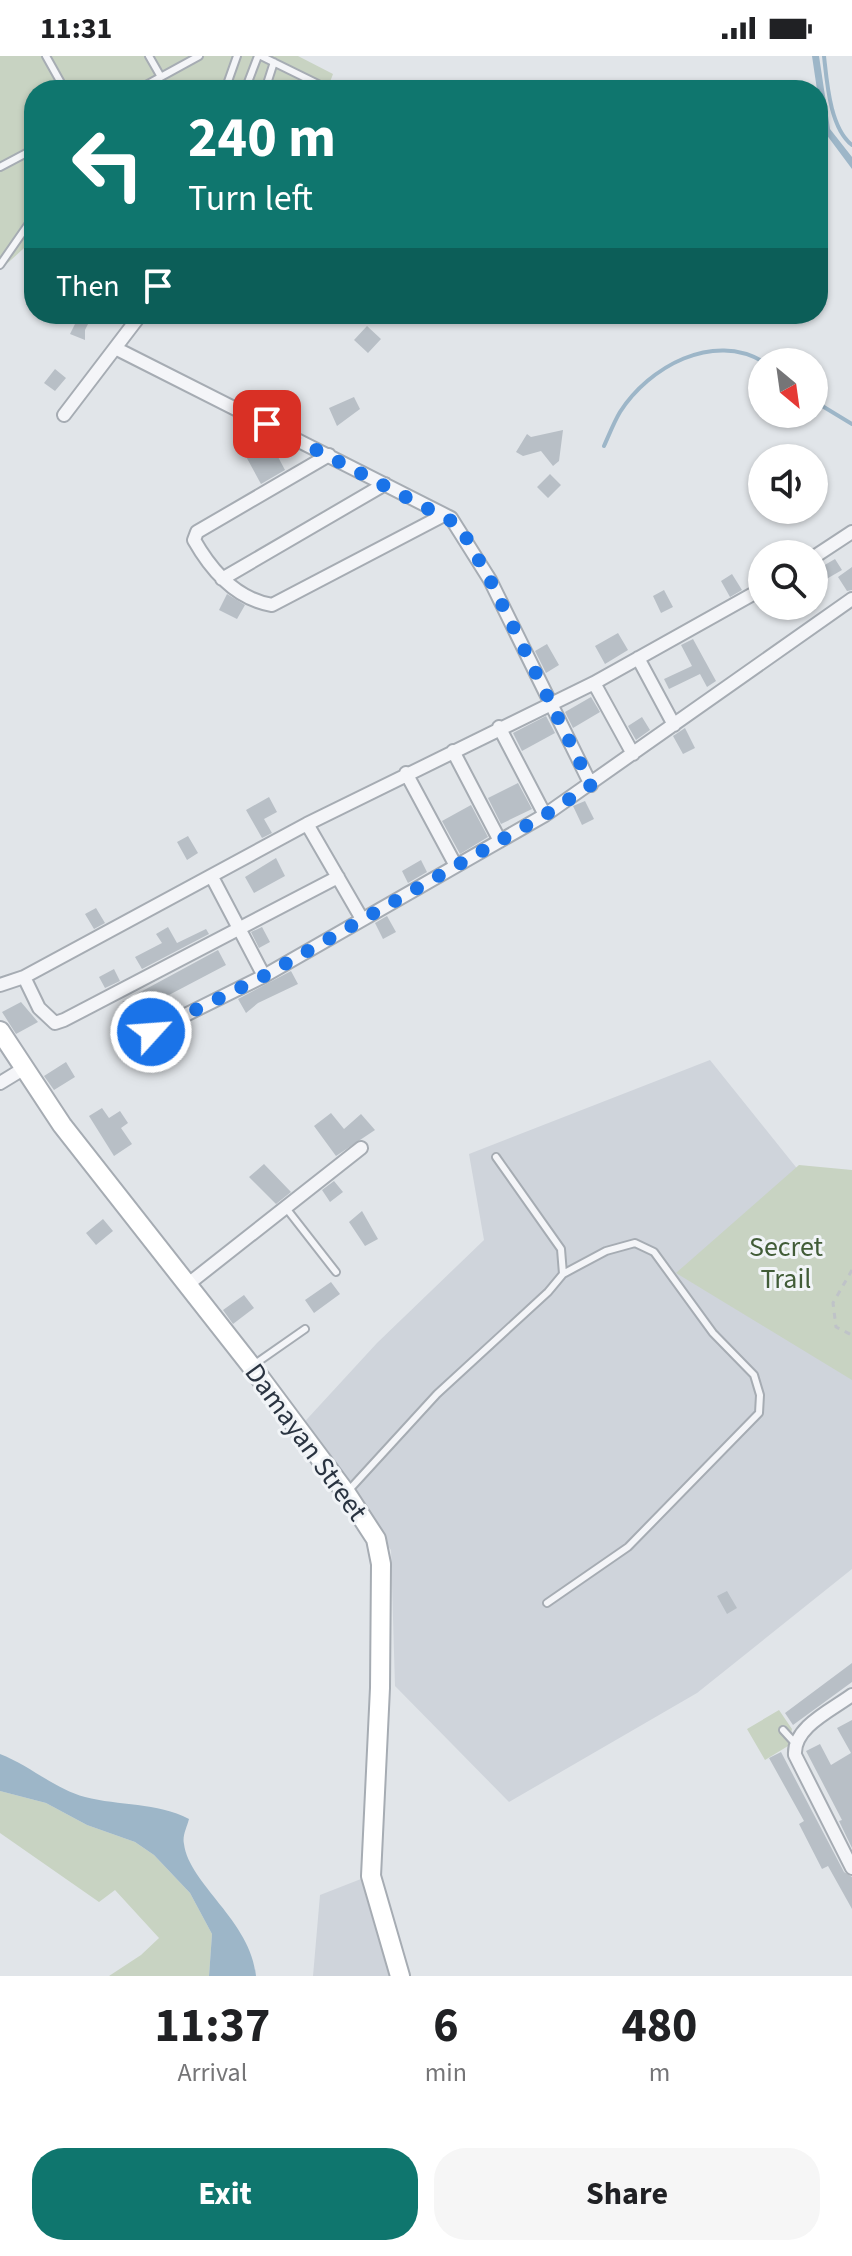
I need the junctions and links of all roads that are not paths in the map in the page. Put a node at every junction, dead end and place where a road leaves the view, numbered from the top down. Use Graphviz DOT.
graph roads {
  1 [pos="46,56"];
  2 [pos="149,56"];
  3 [pos="199,56"];
  4 [pos="237,56"];
  5 [pos="260,56"];
  6 [pos="274,62"];
  7 [pos="161,77"];
  8 [pos="59,80"];
  9 [pos="155,80"];
  10 [pos="229,80"];
  11 [pos="249,80"];
  12 [pos="268,80"];
  13 [pos="310,80"];
  14 [pos="24,153"];
  15 [pos="1,163"];
  16 [pos="24,230"];
  17 [pos="0,265"];
  18 [pos="133,324"];
  19 [pos="115,348"];
  20 [pos="64,415"];
  21 [pos="329,455"];
  22 [pos="385,484"];
  23 [pos="444,515"];
  24 [pos="852,532"];
  25 [pos="828,548"];
  26 [pos="222,579"];
  27 [pos="748,597"];
  28 [pos="852,599"];
  29 [pos="638,658"];
  30 [pos="594,683"];
  31 [pos="552,703"];
  32 [pos="674,725"];
  33 [pos="499,727"];
  34 [pos="453,751"];
  35 [pos="633,754"];
  36 [pos="406,773"];
  37 [pos="591,785"];
  38 [pos="545,815"];
  39 [pos="307,824"];
  40 [pos="500,841"];
  41 [pos="456,866"];
  42 [pos="212,877"];
  43 [pos="338,877"];
  44 [pos="362,919"];
  45 [pos="239,930"];
  46 [pos="264,976"];
  47 [pos="24,977"];
  48 [pos="0,985"];
  49 [pos="0,1031"];
  50 [pos="151,1032"];
  51 [pos="23,1069"];
  52 [pos="0,1083"];
  53 [pos="361,1148"];
  54 [pos="496,1157"];
  55 [pos="286,1208"];
  56 [pos="336,1272"];
  57 [pos="563,1274"];
  58 [pos="187,1285"];
  59 [pos="305,1329"];
  60 [pos="252,1367"];
  61 [pos="346,1493"];
  62 [pos="547,1603"];
  63 [pos="851,1697"];
  64 [pos="783,1730"];
  65 [pos="798,1738"];
  66 [pos="852,1868"];
  67 [pos="400,1976"];
  1 -- 8 [label="lane"];
  2 -- 7 [label="lane"];
  3 -- 7 [label="lane"];
  4 -- 10 [label="lane"];
  5 -- 6 [label="lane"];
  5 -- 11 [label="lane"];
  6 -- 12 [label="lane"];
  6 -- 13 [label="lane"];
  7 -- 9 [label="lane"];
  14 -- 15 [label="lane"];
  16 -- 17 [label="lane"];
  18 -- 19 [label="street"];
  19 -- 20 [label="street"];
  19 -- 21 [label="street"];
  21 -- 22 [label="street"];
  21 -- 26 [label="street"];
  22 -- 23 [label="street"];
  22 -- 26 [label="street"];
  23 -- 26 [label="street"];
  23 -- 31 [label="street"];
  24 -- 25 [label="street"];
  27 -- 29 [label="street"];
  28 -- 32 [label="street"];
  29 -- 30 [label="street"];
  29 -- 32 [label="street"];
  30 -- 31 [label="street"];
  30 -- 35 [label="street"];
  31 -- 33 [label="street"];
  31 -- 37 [label="street"];
  32 -- 35 [label="street"];
  33 -- 34 [label="street"];
  33 -- 38 [label="street"];
  34 -- 36 [label="street"];
  34 -- 40 [label="street"];
  35 -- 37 [label="street"];
  36 -- 39 [label="street"];
  36 -- 41 [label="street"];
  37 -- 38 [label="street"];
  38 -- 40 [label="street"];
  39 -- 42 [label="street"];
  39 -- 43 [label="street"];
  40 -- 41 [label="street"];
  41 -- 44 [label="street"];
  42 -- 45 [label="street"];
  42 -- 47 [label="street"];
  43 -- 44 [label="street"];
  43 -- 45 [label="street"];
  44 -- 46 [label="street"];
  45 -- 46 [label="street"];
  45 -- 47 [label="street"];
  46 -- 50 [label="street"];
  47 -- 48 [label="street"];
  49 -- 51 [label="street, Damayan Street"];
  51 -- 52 [label="street"];
  51 -- 58 [label="street, Damayan Street"];
  53 -- 55 [label="street"];
  54 -- 57 [label="lane"];
  55 -- 56 [label="lane"];
  55 -- 58 [label="street"];
  57 -- 61 [label="lane"];
  57 -- 62 [label="lane"];
  58 -- 60 [label="street, Damayan Street"];
  59 -- 60 [label="lane"];
  60 -- 61 [label="street, Damayan Street"];
  61 -- 67 [label="street, Damayan Street"];
  63 -- 65 [label="street"];
  64 -- 65 [label="lane"];
  65 -- 66 [label="street"];
}
